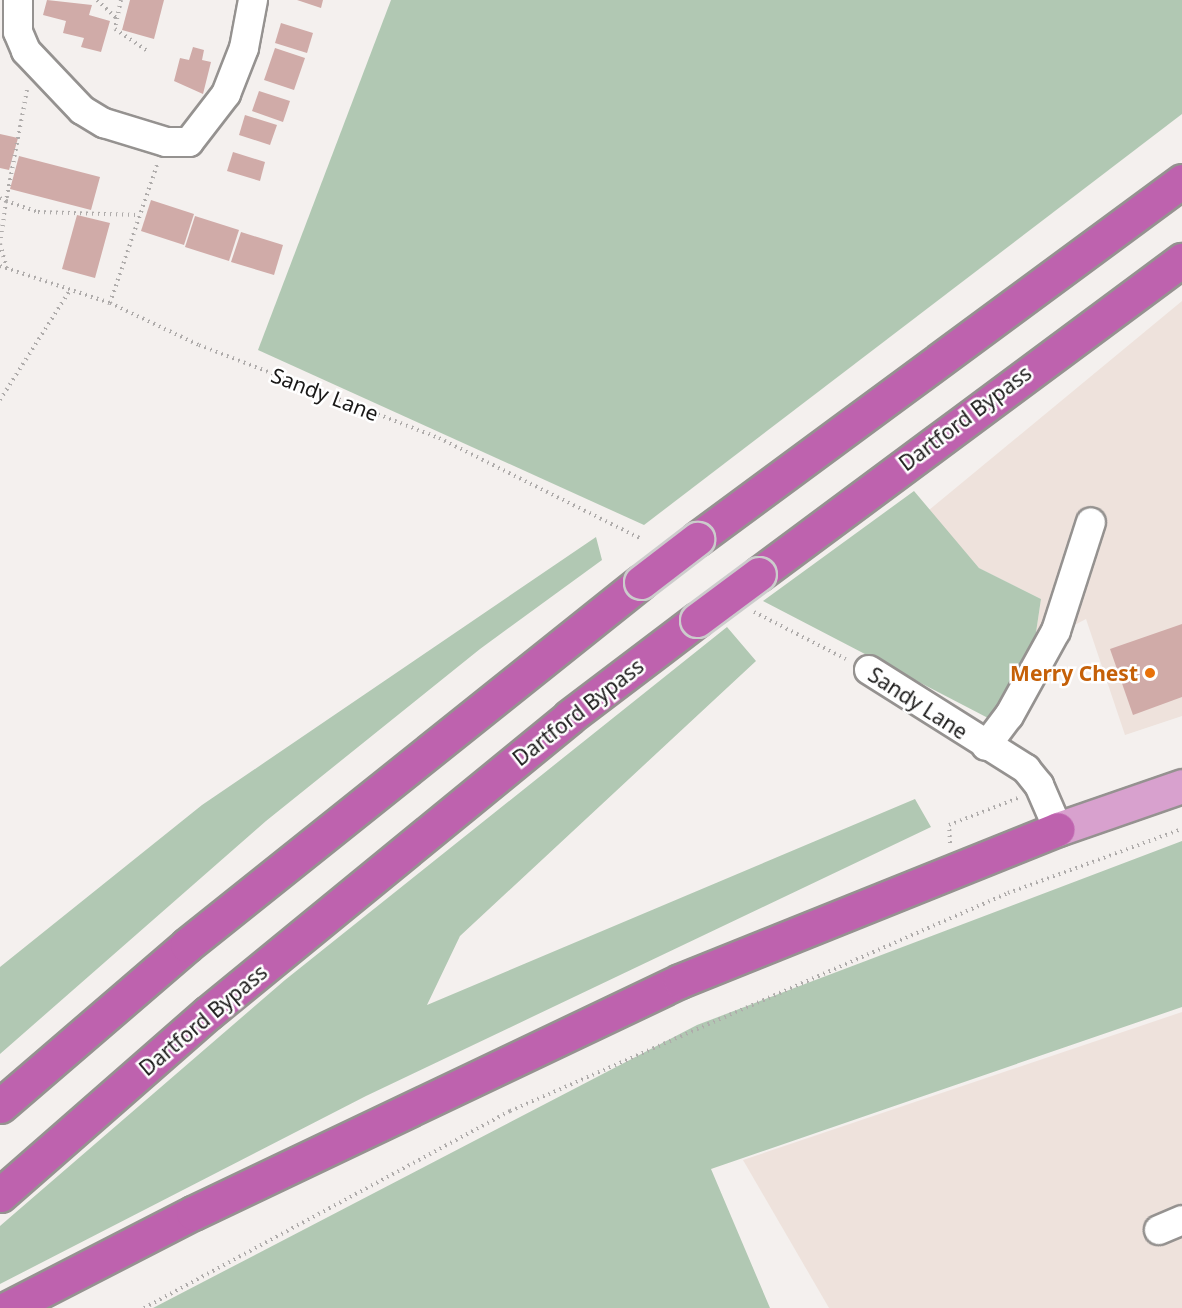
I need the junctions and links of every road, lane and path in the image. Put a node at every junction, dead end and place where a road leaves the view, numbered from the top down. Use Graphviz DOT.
graph roads {
  1 [pos="18,0"];
  2 [pos="97,0"];
  3 [pos="121,0"];
  4 [pos="253,0"];
  5 [pos="117,18"];
  6 [pos="149,52"];
  7 [pos="41,70"];
  8 [pos="166,142"];
  9 [pos="1182,181"];
  10 [pos="0,198"];
  11 [pos="6,201"];
  12 [pos="137,215"];
  13 [pos="0,244"];
  14 [pos="1182,260"];
  15 [pos="0,266"];
  16 [pos="7,270"];
  17 [pos="70,290"];
  18 [pos="110,303"];
  19 [pos="0,400"];
  20 [pos="1091,522"];
  21 [pos="642,539"];
  22 [pos="748,609"];
  23 [pos="868,670"];
  24 [pos="986,746"];
  25 [pos="1182,786"];
  26 [pos="1058,829"];
  27 [pos="1182,829"];
  28 [pos="0,1106"];
  29 [pos="0,1195"];
  30 [pos="8,1308"];
  31 [pos="144,1308"];
  1 -- 7 [label="street"];
  2 -- 5 [label="path"];
  3 -- 5 [label="path"];
  4 -- 8 [label="street"];
  5 -- 6 [label="path"];
  7 -- 8 [label="street"];
  7 -- 11 [label="path"];
  8 -- 12 [label="path"];
  9 -- 28 [label="highway, bridge"];
  10 -- 11 [label="path"];
  11 -- 12 [label="path"];
  11 -- 13 [label="path"];
  12 -- 18 [label="path"];
  13 -- 16 [label="path"];
  14 -- 29 [label="highway, Dartford Bypass, bridge"];
  15 -- 16 [label="path, Sandy Lane"];
  16 -- 17 [label="path, Sandy Lane"];
  17 -- 18 [label="path, Sandy Lane"];
  17 -- 19 [label="path"];
  18 -- 21 [label="path, Sandy Lane"];
  20 -- 24 [label="street"];
  22 -- 23 [label="path, Sandy Lane"];
  23 -- 24 [label="street, Sandy Lane"];
  24 -- 26 [label="street, Sandy Lane"];
  25 -- 26 [label="main road"];
  26 -- 30 [label="highway"];
  27 -- 31 [label="path"];
}
